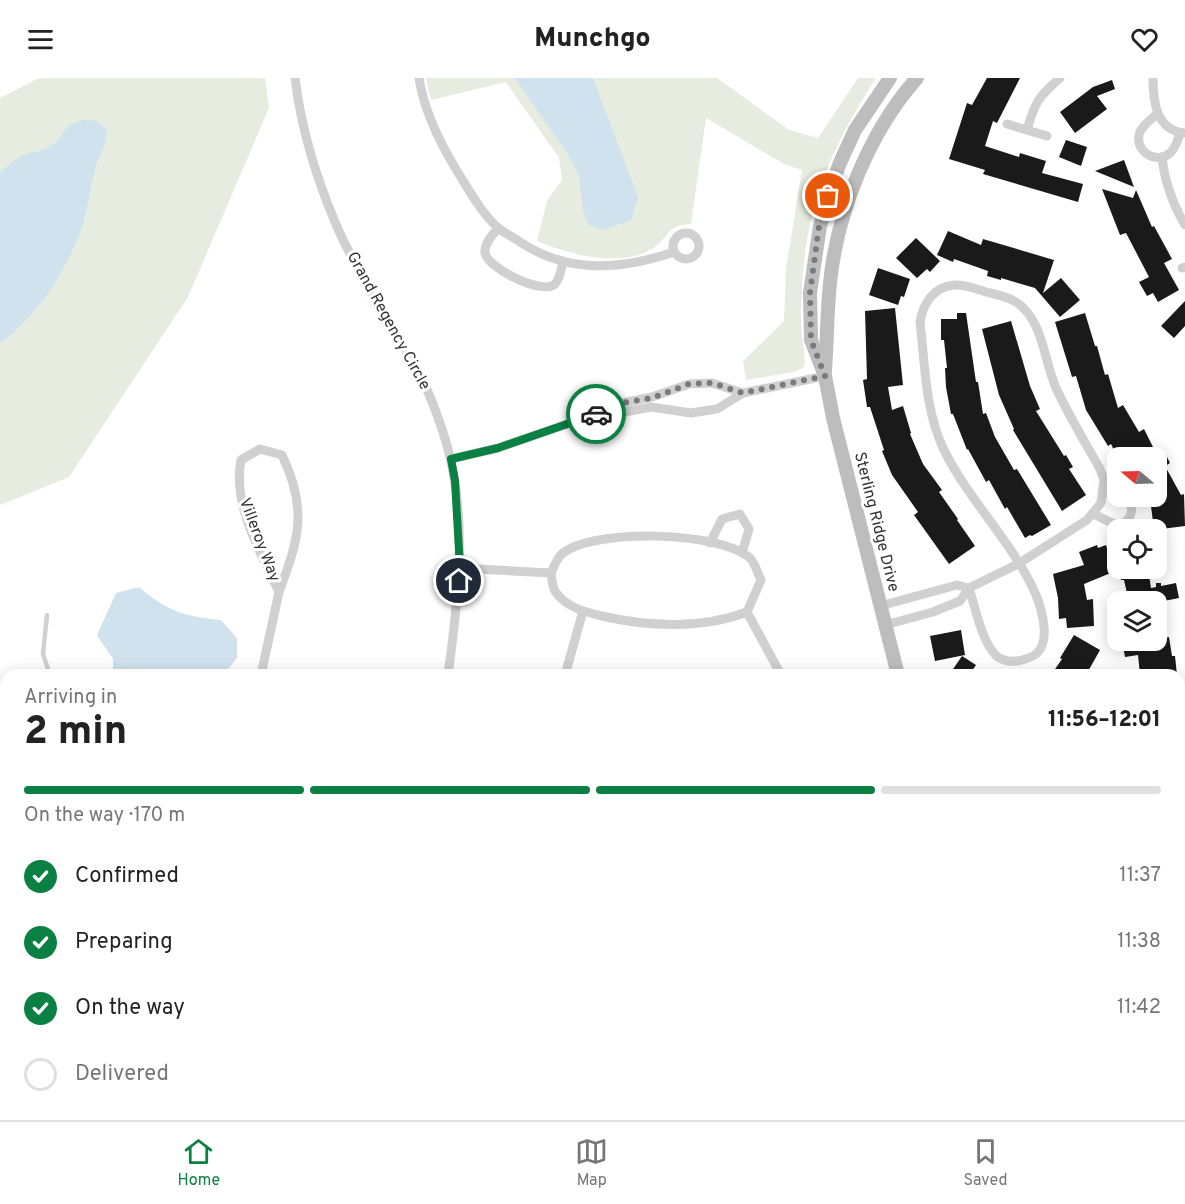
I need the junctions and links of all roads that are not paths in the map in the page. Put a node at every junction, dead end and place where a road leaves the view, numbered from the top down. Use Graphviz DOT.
graph roads {
  1 [pos="419,78"];
  2 [pos="890,78"];
  3 [pos="1060,78"];
  4 [pos="1153,78"];
  5 [pos="299,79"];
  6 [pos="914,79"];
  7 [pos="1157,114"];
  8 [pos="1007,124"];
  9 [pos="1027,130"];
  10 [pos="1183,133"];
  11 [pos="1047,136"];
  12 [pos="1162,158"];
  13 [pos="1185,225"];
  14 [pos="498,228"];
  15 [pos="674,252"];
  16 [pos="563,262"];
  17 [pos="825,376"];
  18 [pos="672,391"];
  19 [pos="743,393"];
  20 [pos="676,409"];
  21 [pos="605,411"];
  22 [pos="451,459"];
  23 [pos="1104,491"];
  24 [pos="1094,514"];
  25 [pos="710,543"];
  26 [pos="742,554"];
  27 [pos="1018,564"];
  28 [pos="460,568"];
  29 [pos="551,573"];
  30 [pos="969,588"];
  31 [pos="279,592"];
  32 [pos="880,606"];
  33 [pos="583,611"];
  34 [pos="747,612"];
  35 [pos="47,615"];
  36 [pos="885,625"];
  37 [pos="48,669"];
  38 [pos="263,669"];
  39 [pos="449,669"];
  40 [pos="567,669"];
  41 [pos="779,669"];
  42 [pos="896,669"];
  1 -- 14 [label="street"];
  2 -- 17 [label="street, Sterling Ridge Drive"];
  3 -- 9 [label="street"];
  4 -- 7 [label="street"];
  5 -- 22 [label="street, Grand Regency Circle"];
  6 -- 17 [label="street, Sterling Ridge Drive"];
  7 -- 10 [label="street"];
  7 -- 12 [label="street"];
  8 -- 9 [label="street"];
  9 -- 11 [label="street"];
  10 -- 12 [label="street"];
  12 -- 13 [label="street"];
  14 -- 16 [label="street"];
  14 -- 16 [label="street"];
  15 -- 16 [label="street"];
  17 -- 19 [label="street"];
  17 -- 32 [label="street, Sterling Ridge Drive"];
  18 -- 19 [label="street"];
  18 -- 20 [label="street"];
  18 -- 21 [label="street"];
  19 -- 20 [label="street"];
  20 -- 21 [label="street"];
  21 -- 22 [label="street"];
  22 -- 28 [label="street, Grand Regency Circle"];
  23 -- 24 [label="street"];
  23 -- 24 [label="street"];
  23 -- 27 [label="street"];
  24 -- 27 [label="street"];
  25 -- 26 [label="street"];
  25 -- 26 [label="street"];
  25 -- 29 [label="street"];
  26 -- 34 [label="street"];
  27 -- 30 [label="street"];
  27 -- 30 [label="street"];
  28 -- 29 [label="street"];
  28 -- 39 [label="street, Grand Regency Circle"];
  29 -- 33 [label="street"];
  30 -- 32 [label="street"];
  30 -- 36 [label="street"];
  31 -- 31 [label="street, Villeroy Way"];
  31 -- 38 [label="street, Villeroy Way"];
  32 -- 36 [label="street, Sterling Ridge Drive"];
  33 -- 34 [label="street"];
  33 -- 40 [label="street"];
  34 -- 41 [label="street"];
  35 -- 37 [label="lane"];
  36 -- 42 [label="street, Sterling Ridge Drive"];
}
